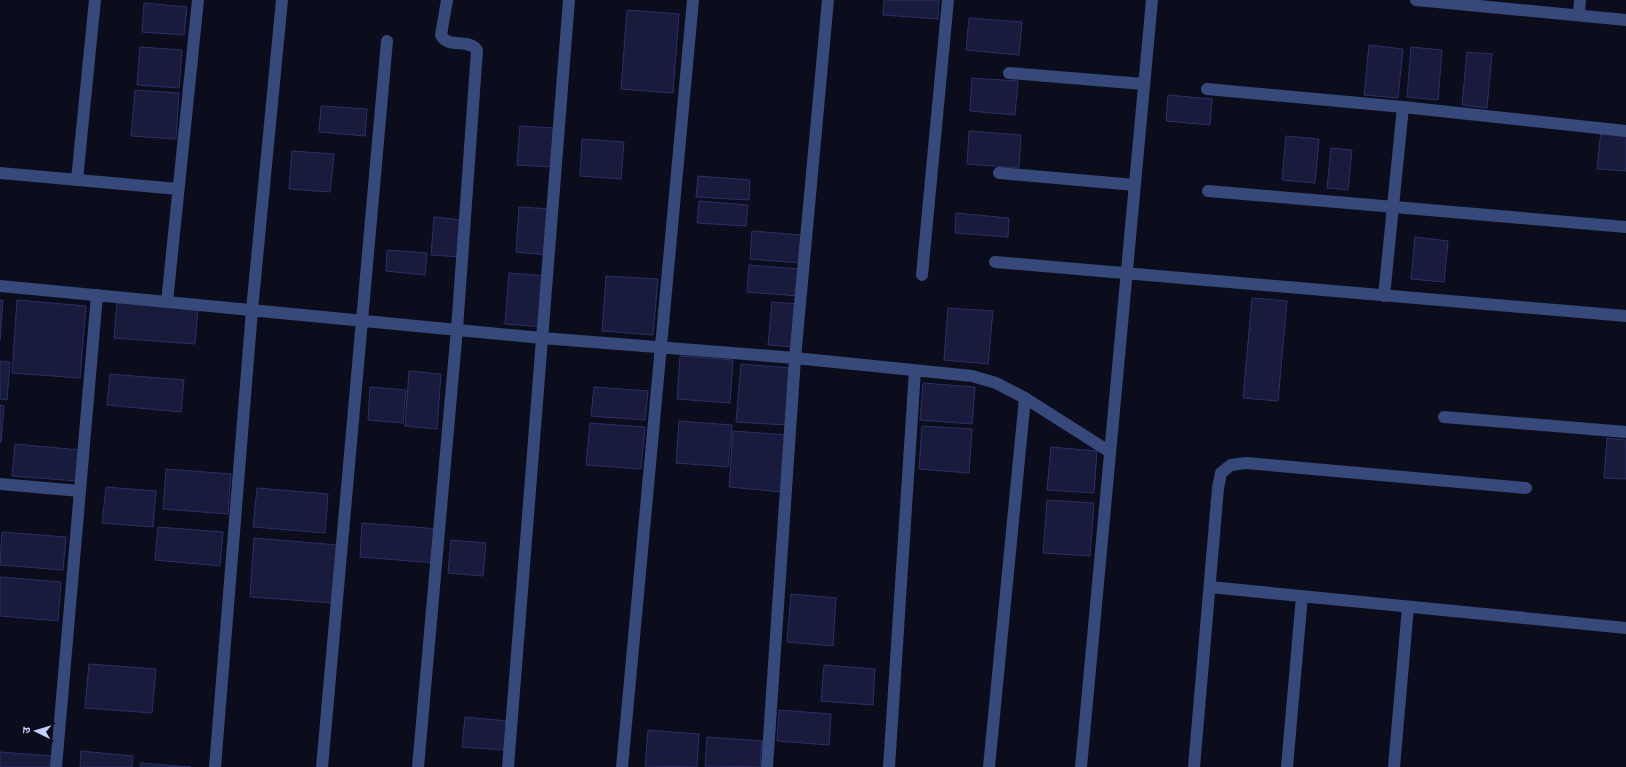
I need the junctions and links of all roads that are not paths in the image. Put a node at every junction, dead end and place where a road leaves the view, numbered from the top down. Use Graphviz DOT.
graph roads {
  1 [pos="95,0"];
  2 [pos="198,0"];
  3 [pos="282,0"];
  4 [pos="447,0"];
  5 [pos="569,0"];
  6 [pos="693,0"];
  7 [pos="828,0"];
  8 [pos="948,0"];
  9 [pos="1152,0"];
  10 [pos="1416,0"];
  11 [pos="1580,0"];
  12 [pos="1579,15"];
  13 [pos="1626,20"];
  14 [pos="387,41"];
  15 [pos="1009,73"];
  16 [pos="1144,84"];
  17 [pos="1207,89"];
  18 [pos="1403,107"];
  19 [pos="1626,131"];
  20 [pos="0,172"];
  21 [pos="999,173"];
  22 [pos="77,180"];
  23 [pos="1135,185"];
  24 [pos="178,189"];
  25 [pos="1208,191"];
  26 [pos="1393,207"];
  27 [pos="1626,227"];
  28 [pos="995,262"];
  29 [pos="1126,274"];
  30 [pos="922,275"];
  31 [pos="0,286"];
  32 [pos="97,295"];
  33 [pos="1384,296"];
  34 [pos="166,302"];
  35 [pos="252,310"];
  36 [pos="1626,316"];
  37 [pos="362,321"];
  38 [pos="457,329"];
  39 [pos="542,338"];
  40 [pos="661,348"];
  41 [pos="795,358"];
  42 [pos="915,370"];
  43 [pos="1025,398"];
  44 [pos="1444,417"];
  45 [pos="1626,432"];
  46 [pos="1110,452"];
  47 [pos="0,484"];
  48 [pos="1526,488"];
  49 [pos="80,491"];
  50 [pos="1210,587"];
  51 [pos="1302,596"];
  52 [pos="1408,607"];
  53 [pos="1626,628"];
  54 [pos="56,767"];
  55 [pos="215,767"];
  56 [pos="322,767"];
  57 [pos="418,767"];
  58 [pos="508,767"];
  59 [pos="622,767"];
  60 [pos="767,767"];
  61 [pos="889,767"];
  62 [pos="989,767"];
  63 [pos="1081,767"];
  64 [pos="1194,767"];
  65 [pos="1287,767"];
  66 [pos="1394,767"];
  1 -- 22 [label="street"];
  2 -- 24 [label="street"];
  3 -- 35 [label="street"];
  4 -- 38 [label="street"];
  5 -- 39 [label="street"];
  6 -- 40 [label="street"];
  7 -- 41 [label="street"];
  8 -- 30 [label="street"];
  9 -- 16 [label="street"];
  10 -- 12 [label="street"];
  11 -- 12 [label="street"];
  12 -- 13 [label="street"];
  14 -- 37 [label="street"];
  15 -- 16 [label="street"];
  16 -- 23 [label="street"];
  17 -- 18 [label="street"];
  18 -- 19 [label="street"];
  18 -- 26 [label="street"];
  20 -- 22 [label="street"];
  21 -- 23 [label="street"];
  22 -- 24 [label="street"];
  23 -- 29 [label="street"];
  24 -- 34 [label="street"];
  25 -- 26 [label="street"];
  26 -- 27 [label="street"];
  26 -- 33 [label="street"];
  28 -- 29 [label="street"];
  29 -- 33 [label="street"];
  29 -- 46 [label="street"];
  31 -- 32 [label="street"];
  32 -- 34 [label="street"];
  32 -- 49 [label="street"];
  33 -- 36 [label="street"];
  34 -- 35 [label="street"];
  35 -- 37 [label="street"];
  35 -- 55 [label="street"];
  37 -- 38 [label="street"];
  37 -- 56 [label="street"];
  38 -- 39 [label="street"];
  38 -- 57 [label="street"];
  39 -- 40 [label="street"];
  39 -- 58 [label="street"];
  40 -- 41 [label="street"];
  40 -- 59 [label="street"];
  41 -- 42 [label="street"];
  41 -- 60 [label="street"];
  42 -- 43 [label="street"];
  42 -- 61 [label="street"];
  43 -- 46 [label="street"];
  43 -- 62 [label="street"];
  44 -- 45 [label="street"];
  46 -- 63 [label="street"];
  47 -- 49 [label="street"];
  48 -- 50 [label="street"];
  49 -- 54 [label="street"];
  50 -- 51 [label="street"];
  50 -- 64 [label="street"];
  51 -- 52 [label="street"];
  51 -- 65 [label="street"];
  52 -- 53 [label="street"];
  52 -- 66 [label="street"];
}
